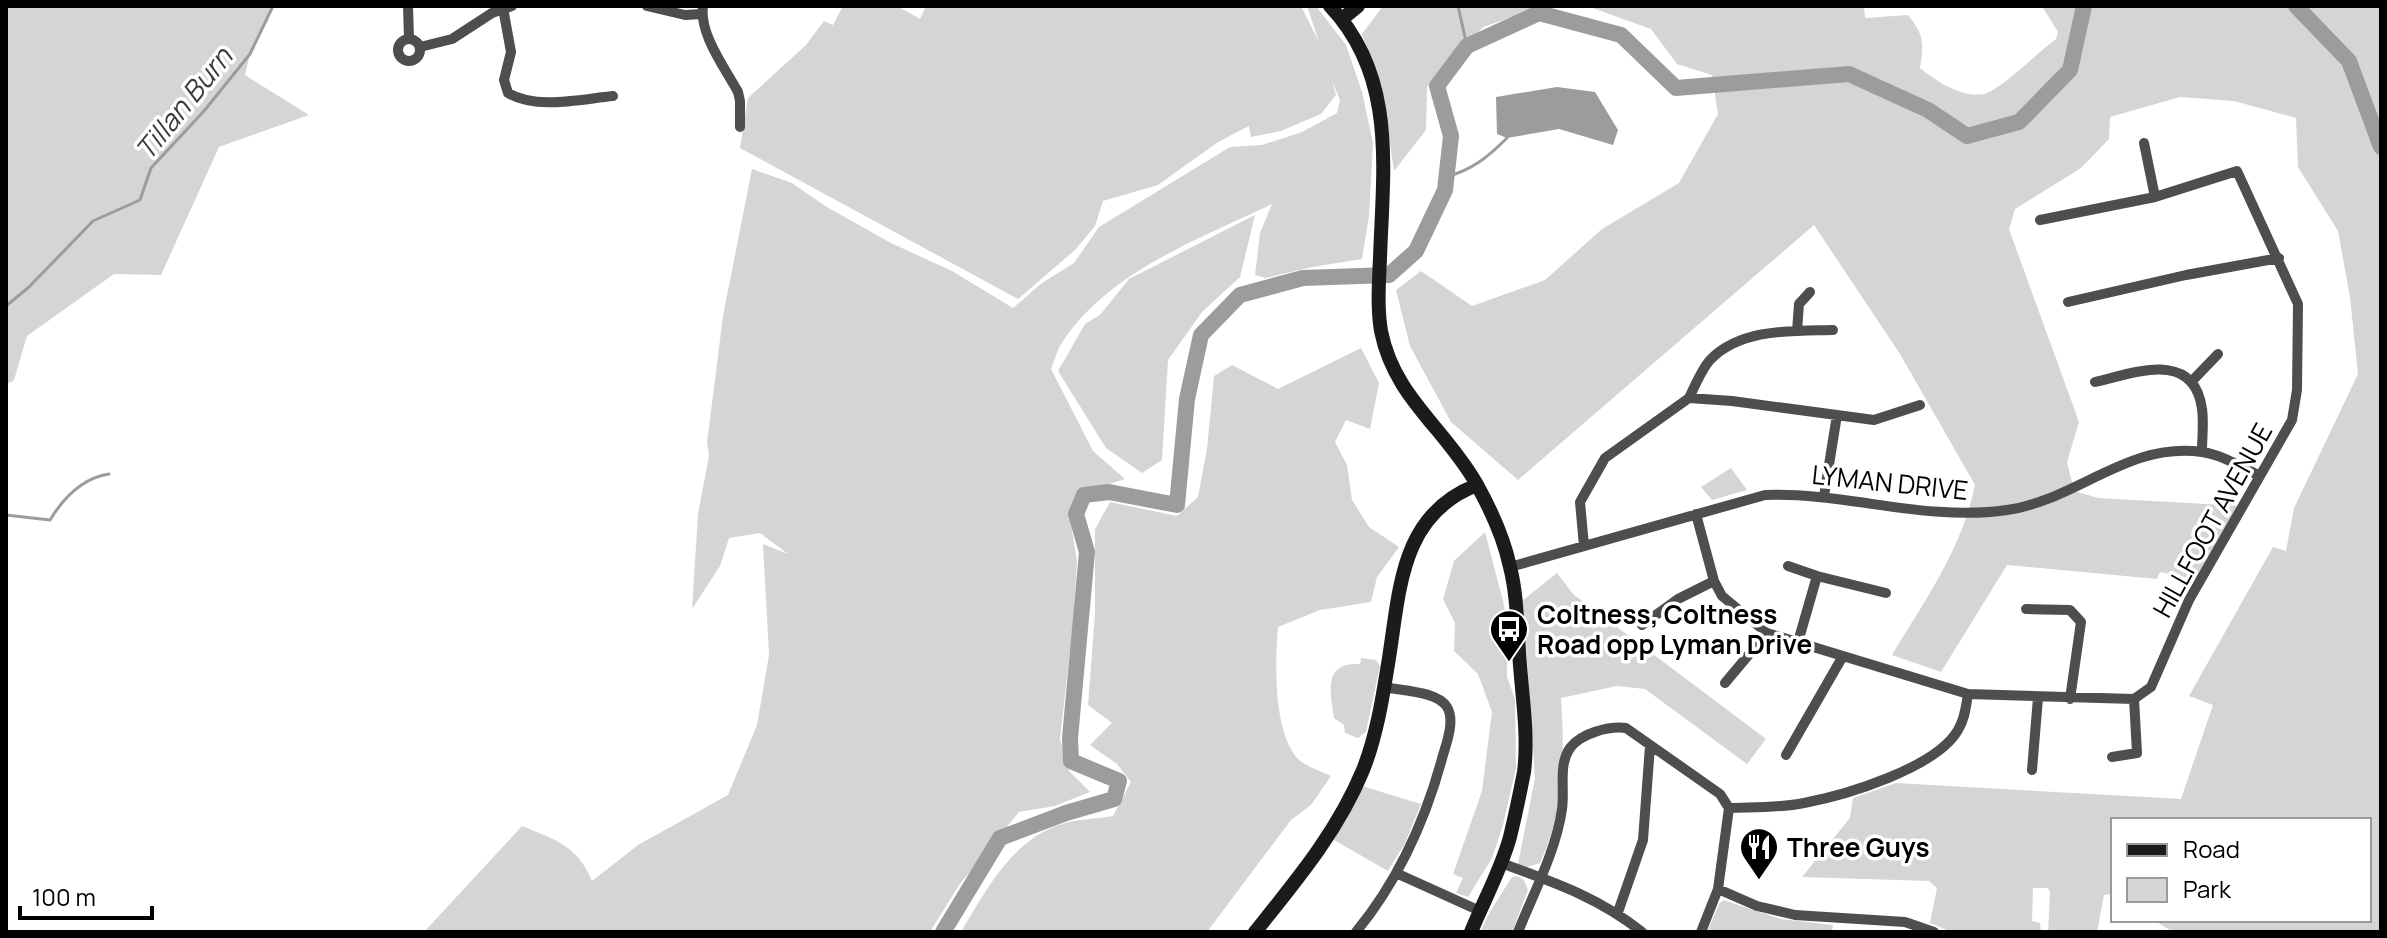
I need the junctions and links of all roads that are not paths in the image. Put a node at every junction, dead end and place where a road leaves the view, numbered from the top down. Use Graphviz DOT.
graph roads {
  1 [pos="408,6"];
  2 [pos="647,6"];
  3 [pos="1330,6"];
  4 [pos="1358,6"];
  5 [pos="508,7"];
  6 [pos="703,10"];
  7 [pos="1342,19"];
  8 [pos="409,39"];
  9 [pos="420,47"];
  10 [pos="613,96"];
  11 [pos="740,127"];
  12 [pos="2144,143"];
  13 [pos="2155,197"];
  14 [pos="2040,220"];
  15 [pos="2279,258"];
  16 [pos="1810,292"];
  17 [pos="2068,302"];
  18 [pos="1833,330"];
  19 [pos="1797,331"];
  20 [pos="2218,354"];
  21 [pos="2192,381"];
  22 [pos="2095,382"];
  23 [pos="1689,398"];
  24 [pos="1920,405"];
  25 [pos="1837,415"];
  26 [pos="2202,452"];
  27 [pos="2258,475"];
  28 [pos="1477,485"];
  29 [pos="1824,496"];
  30 [pos="1696,514"];
  31 [pos="1584,546"];
  32 [pos="1788,566"];
  33 [pos="1510,567"];
  34 [pos="1817,576"];
  35 [pos="1714,581"];
  36 [pos="1886,593"];
  37 [pos="2026,609"];
  38 [pos="1642,625"];
  39 [pos="1767,633"];
  40 [pos="1798,642"];
  41 [pos="1843,656"];
  42 [pos="1725,683"];
  43 [pos="1384,687"];
  44 [pos="1968,694"];
  45 [pos="2038,698"];
  46 [pos="2070,699"];
  47 [pos="2134,699"];
  48 [pos="1650,746"];
  49 [pos="1786,755"];
  50 [pos="2112,757"];
  51 [pos="2032,770"];
  52 [pos="1729,808"];
  53 [pos="1501,863"];
  54 [pos="1396,873"];
  55 [pos="1540,877"];
  56 [pos="1718,889"];
  57 [pos="1480,911"];
  58 [pos="1618,912"];
  59 [pos="1255,932"];
  60 [pos="1356,932"];
  61 [pos="1471,932"];
  62 [pos="1518,932"];
  63 [pos="1642,932"];
  64 [pos="1701,932"];
  65 [pos="1934,932"];
  1 -- 8 [label="street"];
  2 -- 6 [label="street"];
  3 -- 7 [label="street"];
  4 -- 7 [label="street"];
  5 -- 9 [label="street"];
  5 -- 10 [label="street"];
  6 -- 11 [label="street"];
  7 -- 28 [label="street"];
  8 -- 9 [label="street"];
  8 -- 9 [label="street"];
  12 -- 13 [label="street"];
  13 -- 14 [label="street"];
  13 -- 15 [label="street, HILLFOOT AVENUE"];
  15 -- 17 [label="street"];
  15 -- 27 [label="street, HILLFOOT AVENUE"];
  16 -- 19 [label="street"];
  18 -- 19 [label="street"];
  19 -- 23 [label="street"];
  20 -- 21 [label="street"];
  21 -- 22 [label="street"];
  21 -- 26 [label="street"];
  23 -- 25 [label="street"];
  23 -- 31 [label="street"];
  24 -- 25 [label="street"];
  25 -- 29 [label="street"];
  26 -- 27 [label="street, LYMAN DRIVE"];
  26 -- 29 [label="street, LYMAN DRIVE"];
  27 -- 47 [label="street, HILLFOOT AVENUE"];
  28 -- 33 [label="street"];
  28 -- 43 [label="street"];
  29 -- 30 [label="street, LYMAN DRIVE"];
  30 -- 31 [label="street, LYMAN DRIVE"];
  30 -- 35 [label="street"];
  31 -- 33 [label="street, LYMAN DRIVE"];
  32 -- 34 [label="street"];
  33 -- 53 [label="street"];
  34 -- 36 [label="street"];
  34 -- 40 [label="street"];
  35 -- 38 [label="street"];
  35 -- 39 [label="street"];
  37 -- 46 [label="street"];
  39 -- 40 [label="street"];
  39 -- 42 [label="street"];
  40 -- 41 [label="street"];
  41 -- 44 [label="street"];
  41 -- 49 [label="street"];
  43 -- 54 [label="street"];
  43 -- 59 [label="street"];
  44 -- 45 [label="street"];
  44 -- 52 [label="street"];
  45 -- 46 [label="street"];
  45 -- 51 [label="street"];
  46 -- 47 [label="street"];
  47 -- 50 [label="street"];
  48 -- 52 [label="street"];
  48 -- 55 [label="street"];
  48 -- 58 [label="street"];
  52 -- 56 [label="street"];
  53 -- 55 [label="street"];
  53 -- 57 [label="street"];
  54 -- 57 [label="street"];
  54 -- 60 [label="street"];
  55 -- 58 [label="street"];
  55 -- 62 [label="street"];
  56 -- 64 [label="street"];
  56 -- 65 [label="street"];
  57 -- 61 [label="street"];
  58 -- 63 [label="street"];
}
